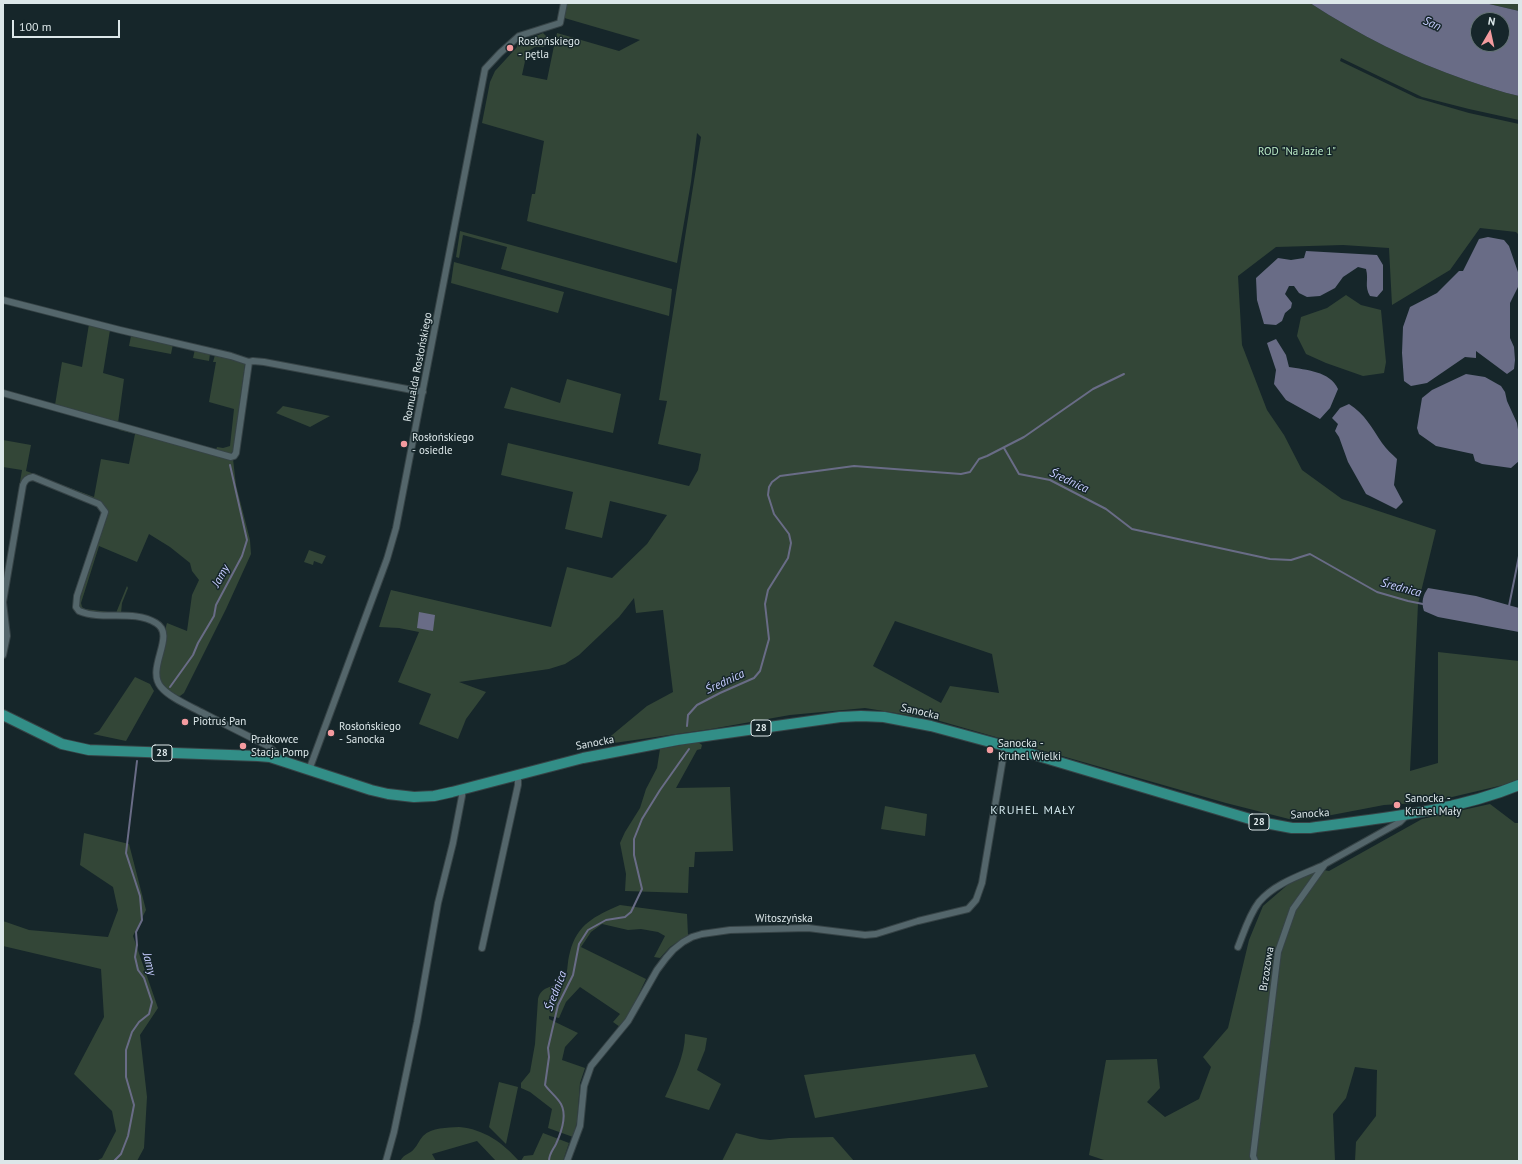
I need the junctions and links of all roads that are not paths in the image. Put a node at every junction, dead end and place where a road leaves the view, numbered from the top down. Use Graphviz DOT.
graph roads {
  1 [pos="564,3"];
  2 [pos="3,300"];
  3 [pos="249,362"];
  4 [pos="423,392"];
  5 [pos="3,393"];
  6 [pos="3,655"];
  7 [pos="3,711"];
  8 [pos="3,715"];
  9 [pos="18,722"];
  10 [pos="1005,746"];
  11 [pos="281,761"];
  12 [pos="309,770"];
  13 [pos="518,774"];
  14 [pos="1519,785"];
  15 [pos="462,790"];
  16 [pos="1408,814"];
  17 [pos="1325,864"];
  18 [pos="1238,947"];
  19 [pos="482,948"];
  20 [pos="386,1161"];
  21 [pos="567,1161"];
  22 [pos="1255,1161"];
  1 -- 4 [label="street, Romualda Rosłońskiego"];
  2 -- 3 [label="street"];
  3 -- 4 [label="street"];
  3 -- 5 [label="street"];
  4 -- 12 [label="street, Romualda Rosłońskiego"];
  6 -- 11 [label="street"];
  7 -- 9 [label="main road"];
  8 -- 9 [label="main road, 28"];
  9 -- 11 [label="main road, 28"];
  10 -- 13 [label="main road, Sanocka / 28"];
  10 -- 16 [label="main road, Sanocka / 28"];
  10 -- 21 [label="street, Witoszyńska"];
  11 -- 12 [label="main road, 28"];
  12 -- 15 [label="main road, Sanocka / 28"];
  13 -- 15 [label="main road, Sanocka / 28"];
  13 -- 19 [label="street"];
  14 -- 16 [label="main road, Sanocka / 28"];
  15 -- 20 [label="street"];
  16 -- 17 [label="street, Brzozowa"];
  17 -- 18 [label="street"];
  17 -- 22 [label="street, Brzozowa"];
}
